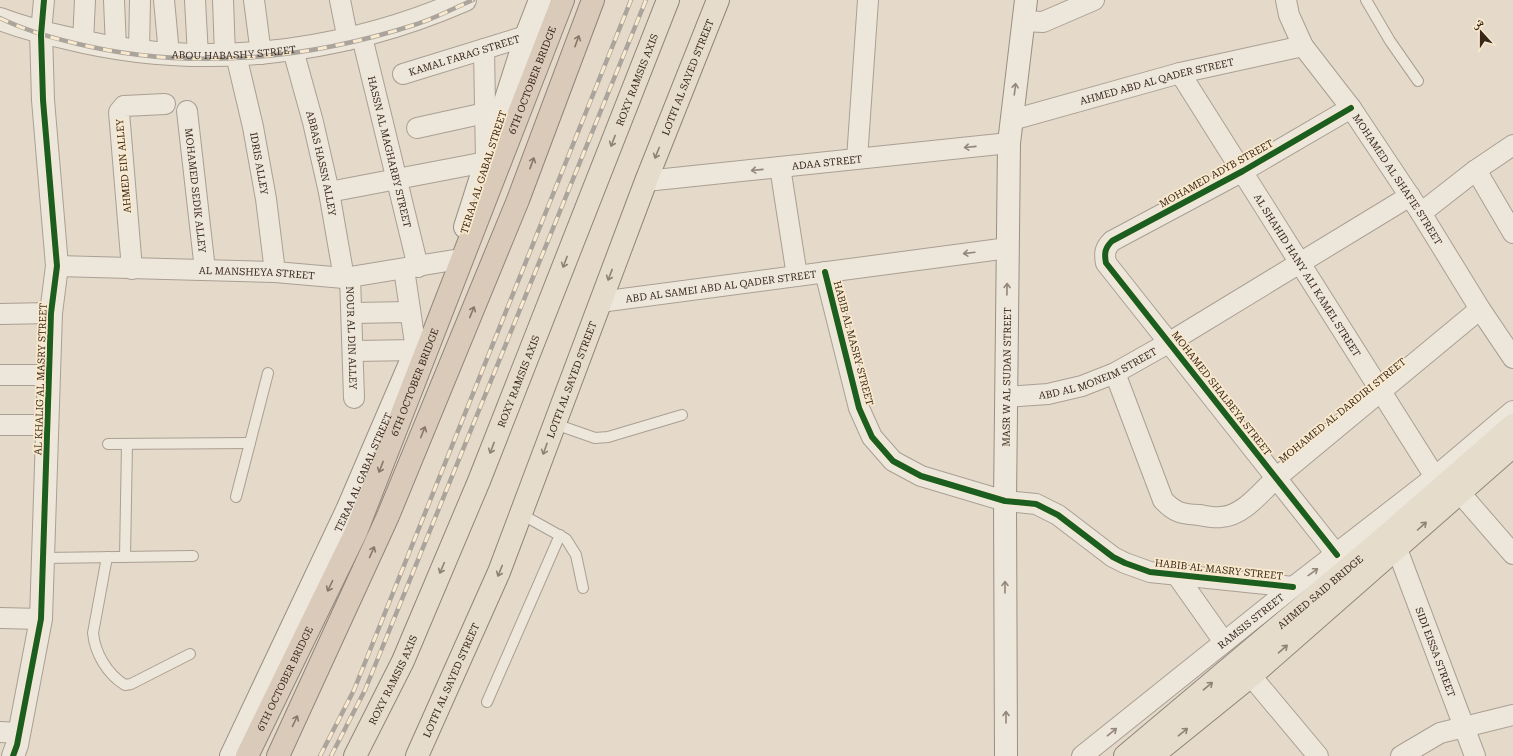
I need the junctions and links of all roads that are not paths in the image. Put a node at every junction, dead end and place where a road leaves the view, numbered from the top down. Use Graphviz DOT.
graph roads {
  1 [pos="44,0"];
  2 [pos="86,0"];
  3 [pos="114,0"];
  4 [pos="140,0"];
  5 [pos="164,0"];
  6 [pos="195,0"];
  7 [pos="223,0"];
  8 [pos="254,0"];
  9 [pos="340,0"];
  10 [pos="465,0"];
  11 [pos="540,0"];
  12 [pos="563,0"];
  13 [pos="593,0"];
  14 [pos="668,0"];
  15 [pos="718,0"];
  16 [pos="868,0"];
  17 [pos="1026,0"];
  18 [pos="1094,0"];
  19 [pos="1286,0"];
  20 [pos="1366,0"];
  21 [pos="0,19"];
  22 [pos="1023,22"];
  23 [pos="41,32"];
  24 [pos="526,36"];
  25 [pos="355,39"];
  26 [pos="83,42"];
  27 [pos="1303,46"];
  28 [pos="116,48"];
  29 [pos="484,49"];
  30 [pos="293,50"];
  31 [pos="139,52"];
  32 [pos="168,54"];
  33 [pos="261,54"];
  34 [pos="231,55"];
  35 [pos="198,56"];
  36 [pos="1180,72"];
  37 [pos="403,74"];
  38 [pos="1418,81"];
  39 [pos="165,104"];
  40 [pos="1351,108"];
  41 [pos="187,111"];
  42 [pos="485,113"];
  43 [pos="1012,120"];
  44 [pos="417,128"];
  45 [pos="1009,143"];
  46 [pos="1513,144"];
  47 [pos="857,159"];
  48 [pos="486,162"];
  49 [pos="780,167"];
  50 [pos="1476,170"];
  51 [pos="1243,171"];
  52 [pos="397,179"];
  53 [pos="646,182"];
  54 [pos="329,192"];
  55 [pos="1410,196"];
  56 [pos="1421,213"];
  57 [pos="1513,233"];
  58 [pos="1008,248"];
  59 [pos="454,260"];
  60 [pos="1300,262"];
  61 [pos="1106,263"];
  62 [pos="58,266"];
  63 [pos="411,268"];
  64 [pos="132,269"];
  65 [pos="205,270"];
  66 [pos="275,272"];
  67 [pos="825,272"];
  68 [pos="797,276"];
  69 [pos="347,278"];
  70 [pos="600,302"];
  71 [pos="1480,309"];
  72 [pos="51,312"];
  73 [pos="410,312"];
  74 [pos="353,313"];
  75 [pos="0,314"];
  76 [pos="1170,342"];
  77 [pos="416,350"];
  78 [pos="354,351"];
  79 [pos="1513,358"];
  80 [pos="268,373"];
  81 [pos="1115,373"];
  82 [pos="0,375"];
  83 [pos="50,375"];
  84 [pos="1381,392"];
  85 [pos="1006,397"];
  86 [pos="354,398"];
  87 [pos="1513,411"];
  88 [pos="682,415"];
  89 [pos="555,424"];
  90 [pos="0,425"];
  91 [pos="48,425"];
  92 [pos="1513,425"];
  93 [pos="250,443"];
  94 [pos="108,444"];
  95 [pos="127,444"];
  96 [pos="1513,446"];
  97 [pos="1435,477"];
  98 [pos="1276,478"];
  99 [pos="1460,492"];
  100 [pos="236,497"];
  101 [pos="1005,501"];
  102 [pos="521,514"];
  103 [pos="560,535"];
  104 [pos="1396,549"];
  105 [pos="1513,554"];
  106 [pos="1337,555"];
  107 [pos="193,556"];
  108 [pos="107,557"];
  109 [pos="125,557"];
  110 [pos="44,558"];
  111 [pos="1176,574"];
  112 [pos="1293,587"];
  113 [pos="583,588"];
  114 [pos="0,618"];
  115 [pos="41,619"];
  116 [pos="1224,642"];
  117 [pos="190,654"];
  118 [pos="1251,676"];
  119 [pos="487,702"];
  120 [pos="1513,715"];
  121 [pos="1464,727"];
  122 [pos="10,733"];
  123 [pos="13,756"];
  124 [pos="231,756"];
  125 [pos="247,756"];
  126 [pos="278,756"];
  127 [pos="355,756"];
  128 [pos="417,756"];
  129 [pos="1006,756"];
  130 [pos="1082,756"];
  131 [pos="1125,756"];
  132 [pos="1152,756"];
  133 [pos="1318,756"];
  134 [pos="1401,756"];
  135 [pos="1475,756"];
  1 -- 23 [label="street, AL KHALIG AL MASRY STREET"];
  2 -- 26 [label="street"];
  3 -- 28 [label="street"];
  4 -- 31 [label="street"];
  5 -- 32 [label="street"];
  6 -- 35 [label="street"];
  7 -- 34 [label="street, IDRIS ALLEY"];
  8 -- 33 [label="street"];
  9 -- 25 [label="street, HASSN AL MAGHARBY STREET"];
  10 -- 25 [label="main road, ABOU HABASHY STREET"];
  11 -- 24 [label="main road, TERAA AL GABAL STREET"];
  12 -- 125 [label="highway, 6TH OCTOBER BRIDGE, one-way"];
  126 -- 13 [label="highway, one-way"];
  14 -- 127 [label="main road, ROXY RAMSIS AXIS, one-way"];
  15 -- 53 [label="main road, LOTFI AL SAYED STREET, one-way"];
  16 -- 47 [label="street"];
  17 -- 22 [label="main road, MASR W AL SUDAN STREET"];
  18 -- 22 [label="street"];
  19 -- 27 [label="street, MOHAMED AL SHAFIE STREET"];
  20 -- 38 [label="lane"];
  21 -- 23 [label="main road, ABOU HABASHY STREET"];
  43 -- 22 [label="main road, MASR W AL SUDAN STREET, one-way"];
  23 -- 26 [label="main road, ABOU HABASHY STREET"];
  23 -- 62 [label="main road, AL KHALIG AL MASRY STREET"];
  24 -- 29 [label="street, KAMAL FARAG STREET"];
  24 -- 48 [label="main road, TERAA AL GABAL STREET"];
  25 -- 30 [label="main road, ABOU HABASHY STREET"];
  25 -- 52 [label="street, HASSN AL MAGHARBY STREET"];
  26 -- 28 [label="main road, ABOU HABASHY STREET"];
  27 -- 36 [label="street, AHMED ABD AL QADER STREET"];
  27 -- 40 [label="street, MOHAMED AL SHAFIE STREET"];
  28 -- 31 [label="main road, ABOU HABASHY STREET"];
  29 -- 37 [label="street, KAMAL FARAG STREET"];
  29 -- 42 [label="street"];
  30 -- 33 [label="main road, ABOU HABASHY STREET"];
  30 -- 54 [label="street, ABBAS HASSN ALLEY"];
  31 -- 32 [label="main road, ABOU HABASHY STREET"];
  32 -- 35 [label="main road, ABOU HABASHY STREET"];
  33 -- 34 [label="main road, ABOU HABASHY STREET"];
  34 -- 35 [label="main road, ABOU HABASHY STREET"];
  34 -- 66 [label="street, IDRIS ALLEY"];
  36 -- 43 [label="street, AHMED ABD AL QADER STREET"];
  36 -- 51 [label="street, AL SHAHID HANY ALI KAMEL STREET"];
  39 -- 64 [label="street, AHMED EIN ALLEY"];
  40 -- 51 [label="street, MOHAMED ADYB STREET"];
  40 -- 55 [label="street, MOHAMED AL SHAFIE STREET"];
  41 -- 65 [label="street, MOHAMED SEDIK ALLEY"];
  42 -- 44 [label="street"];
  42 -- 48 [label="street"];
  43 -- 45 [label="main road, MASR W AL SUDAN STREET"];
  45 -- 47 [label="street, ADAA STREET, one-way"];
  45 -- 58 [label="main road, MASR W AL SUDAN STREET"];
  46 -- 50 [label="street"];
  47 -- 49 [label="street, ADAA STREET"];
  48 -- 52 [label="street"];
  48 -- 59 [label="main road, TERAA AL GABAL STREET"];
  49 -- 53 [label="street, ADAA STREET, one-way"];
  49 -- 68 [label="street"];
  50 -- 56 [label="street"];
  50 -- 57 [label="street"];
  51 -- 60 [label="street, AL SHAHID HANY ALI KAMEL STREET"];
  51 -- 61 [label="street, MOHAMED ADYB STREET"];
  52 -- 54 [label="street"];
  52 -- 63 [label="street, HASSN AL MAGHARBY STREET"];
  53 -- 70 [label="main road, LOTFI AL SAYED STREET, one-way"];
  54 -- 69 [label="street, ABBAS HASSN ALLEY"];
  55 -- 56 [label="street, MOHAMED AL SHAFIE STREET"];
  55 -- 60 [label="street, ABD AL MONEIM STREET"];
  56 -- 71 [label="street, MOHAMED AL SHAFIE STREET"];
  58 -- 67 [label="street, ABD AL SAMEI ABD AL QADER STREET, one-way"];
  85 -- 58 [label="main road, MASR W AL SUDAN STREET, one-way"];
  59 -- 63 [label="street, AL MANSHEYA STREET"];
  59 -- 77 [label="main road, TERAA AL GABAL STREET"];
  60 -- 76 [label="street, ABD AL MONEIM STREET"];
  60 -- 84 [label="street, AL SHAHID HANY ALI KAMEL STREET"];
  61 -- 76 [label="street, MOHAMED SHALBEYA STREET"];
  62 -- 64 [label="street, AL MANSHEYA STREET"];
  62 -- 72 [label="main road, AL KHALIG AL MASRY STREET"];
  63 -- 69 [label="street, AL MANSHEYA STREET"];
  63 -- 73 [label="street, HASSN AL MAGHARBY STREET"];
  64 -- 65 [label="street, AL MANSHEYA STREET"];
  65 -- 66 [label="street, AL MANSHEYA STREET"];
  66 -- 69 [label="street, AL MANSHEYA STREET"];
  67 -- 68 [label="street, ABD AL SAMEI ABD AL QADER STREET"];
  67 -- 101 [label="street, HABIB AL MASRY STREET"];
  68 -- 70 [label="street, ABD AL SAMEI ABD AL QADER STREET"];
  69 -- 74 [label="street, NOUR AL DIN ALLEY"];
  70 -- 89 [label="main road, LOTFI AL SAYED STREET"];
  71 -- 79 [label="street, MOHAMED AL SHAFIE STREET"];
  71 -- 84 [label="street, MOHAMED AL DARDIRI STREET"];
  72 -- 75 [label="street"];
  72 -- 83 [label="main road, AL KHALIG AL MASRY STREET"];
  73 -- 74 [label="street"];
  73 -- 77 [label="street, HASSN AL MAGHARBY STREET"];
  74 -- 78 [label="street, NOUR AL DIN ALLEY"];
  76 -- 81 [label="street, ABD AL MONEIM STREET"];
  76 -- 98 [label="street, MOHAMED SHALBEYA STREET"];
  77 -- 78 [label="street"];
  77 -- 124 [label="main road, TERAA AL GABAL STREET"];
  78 -- 86 [label="street, NOUR AL DIN ALLEY"];
  80 -- 93 [label="lane"];
  81 -- 85 [label="street, ABD AL MONEIM STREET"];
  81 -- 98 [label="street, MOHAMED AL DARDIRI STREET"];
  82 -- 83 [label="street"];
  83 -- 91 [label="main road, AL KHALIG AL MASRY STREET"];
  84 -- 97 [label="street, AL SHAHID HANY ALI KAMEL STREET"];
  84 -- 98 [label="street, MOHAMED AL DARDIRI STREET"];
  85 -- 101 [label="main road, MASR W AL SUDAN STREET"];
  87 -- 97 [label="street, RAMSIS STREET"];
  88 -- 89 [label="lane"];
  89 -- 102 [label="main road, LOTFI AL SAYED STREET, one-way"];
  90 -- 91 [label="street"];
  91 -- 110 [label="main road, AL KHALIG AL MASRY STREET"];
  131 -- 92 [label="main road, AHMED SAID BRIDGE, one-way"];
  93 -- 95 [label="lane"];
  93 -- 100 [label="lane"];
  94 -- 95 [label="lane"];
  95 -- 109 [label="lane"];
  96 -- 99 [label="main road"];
  97 -- 106 [label="street, RAMSIS STREET"];
  98 -- 106 [label="street, MOHAMED SHALBEYA STREET"];
  104 -- 99 [label="main road, one-way"];
  99 -- 105 [label="street"];
  101 -- 111 [label="street, HABIB AL MASRY STREET"];
  129 -- 101 [label="main road, MASR W AL SUDAN STREET, one-way"];
  102 -- 103 [label="lane"];
  102 -- 128 [label="main road, LOTFI AL SAYED STREET, one-way"];
  103 -- 113 [label="lane"];
  103 -- 119 [label="lane"];
  118 -- 104 [label="main road, one-way"];
  104 -- 121 [label="street, SIDI EISSA STREET"];
  112 -- 106 [label="street, RAMSIS STREET, one-way"];
  107 -- 109 [label="lane"];
  108 -- 109 [label="lane"];
  108 -- 110 [label="lane"];
  108 -- 117 [label="lane"];
  110 -- 115 [label="main road, AL KHALIG AL MASRY STREET"];
  111 -- 112 [label="street, HABIB AL MASRY STREET"];
  111 -- 116 [label="street"];
  112 -- 116 [label="street, RAMSIS STREET"];
  114 -- 115 [label="street"];
  115 -- 122 [label="main road, AL KHALIG AL MASRY STREET"];
  130 -- 116 [label="street, RAMSIS STREET, one-way"];
  132 -- 118 [label="main road, one-way"];
  118 -- 133 [label="street"];
  120 -- 121 [label="street"];
  121 -- 134 [label="street"];
  121 -- 135 [label="street, SIDI EISSA STREET"];
  122 -- 123 [label="main road, AL KHALIG AL MASRY STREET"];
}
